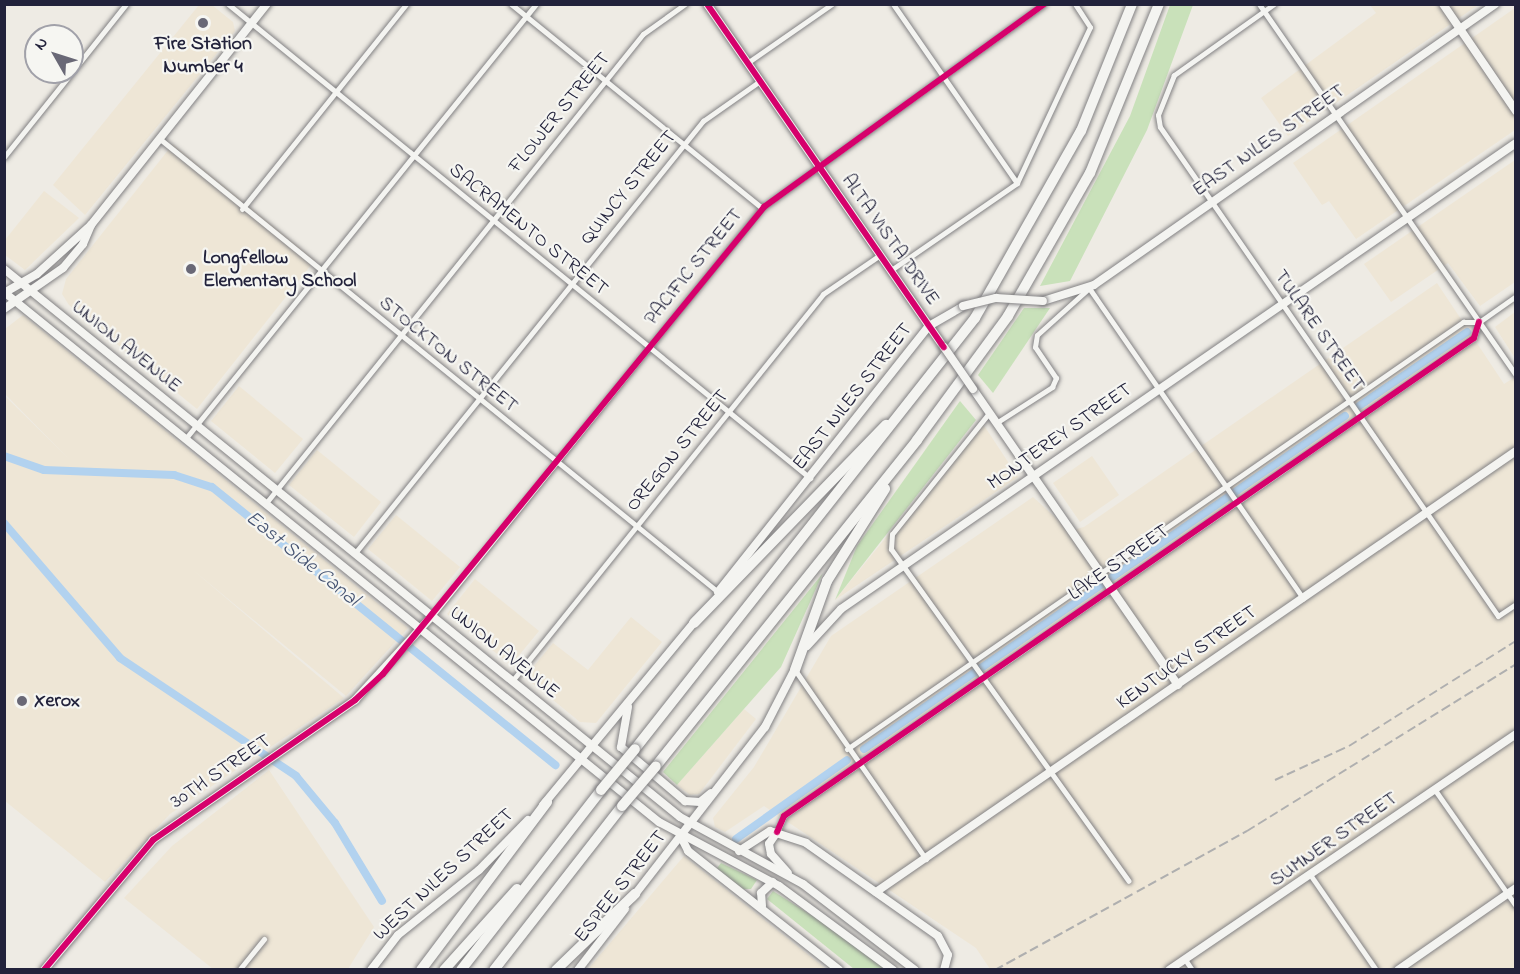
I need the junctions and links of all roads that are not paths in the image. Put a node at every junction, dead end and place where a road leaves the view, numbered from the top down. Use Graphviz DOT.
graph roads {
  1 [pos="126,4"];
  2 [pos="228,4"];
  3 [pos="267,4"];
  4 [pos="406,4"];
  5 [pos="511,4"];
  6 [pos="536,4"];
  7 [pos="685,4"];
  8 [pos="707,4"];
  9 [pos="832,4"];
  10 [pos="893,4"];
  11 [pos="1044,4"];
  12 [pos="1075,4"];
  13 [pos="1132,4"];
  14 [pos="1159,4"];
  15 [pos="1259,4"];
  16 [pos="1274,4"];
  17 [pos="1443,4"];
  18 [pos="1496,4"];
  19 [pos="1264,12"];
  20 [pos="526,17"];
  21 [pos="252,24"];
  22 [pos="1460,29"];
  23 [pos="84,57"];
  24 [pos="747,63"];
  25 [pos="944,77"];
  26 [pos="605,81"];
  27 [pos="760,81"];
  28 [pos="62,84"];
  29 [pos="335,93"];
  30 [pos="1515,111"];
  31 [pos="1334,116"];
  32 [pos="160,139"];
  33 [pos="1515,143"];
  34 [pos="683,144"];
  35 [pos="4,156"];
  36 [pos="413,157"];
  37 [pos="819,167"];
  38 [pos="1017,183"];
  39 [pos="1211,201"];
  40 [pos="762,208"];
  41 [pos="242,209"];
  42 [pos="1407,218"];
  43 [pos="492,221"];
  44 [pos="91,225"];
  45 [pos="880,255"];
  46 [pos="4,269"];
  47 [pos="891,270"];
  48 [pos="321,272"];
  49 [pos="21,283"];
  50 [pos="571,285"];
  51 [pos="1089,288"];
  52 [pos="5,292"];
  53 [pos="32,292"];
  54 [pos="1515,296"];
  55 [pos="16,301"];
  56 [pos="1282,304"];
  57 [pos="4,309"];
  58 [pos="1479,322"];
  59 [pos="929,326"];
  60 [pos="400,336"];
  61 [pos="650,348"];
  62 [pos="1515,375"];
  63 [pos="1159,389"];
  64 [pos="479,399"];
  65 [pos="1349,401"];
  66 [pos="912,404"];
  67 [pos="729,412"];
  68 [pos="989,413"];
  69 [pos="1360,417"];
  70 [pos="996,423"];
  71 [pos="197,425"];
  72 [pos="186,438"];
  73 [pos="917,440"];
  74 [pos="1515,451"];
  75 [pos="558,463"];
  76 [pos="1033,476"];
  77 [pos="810,478"];
  78 [pos="1226,486"];
  79 [pos="276,490"];
  80 [pos="1237,502"];
  81 [pos="266,503"];
  82 [pos="1426,512"];
  83 [pos="637,526"];
  84 [pos="355,553"];
  85 [pos="902,566"];
  86 [pos="1101,573"];
  87 [pos="1111,589"];
  88 [pos="718,592"];
  89 [pos="1303,598"];
  90 [pos="1515,604"];
  91 [pos="432,616"];
  92 [pos="694,623"];
  93 [pos="421,629"];
  94 [pos="972,663"];
  95 [pos="795,670"];
  96 [pos="982,677"];
  97 [pos="512,681"];
  98 [pos="1178,684"];
  99 [pos="629,702"];
  100 [pos="1515,734"];
  101 [pos="847,749"];
  102 [pos="588,753"];
  103 [pos="858,764"];
  104 [pos="1050,773"];
  105 [pos="727,778"];
  106 [pos="1435,790"];
  107 [pos="547,802"];
  108 [pos="691,825"];
  109 [pos="777,832"];
  110 [pos="681,837"];
  111 [pos="739,851"];
  112 [pos="926,859"];
  113 [pos="1311,876"];
  114 [pos="531,878"];
  115 [pos="793,878"];
  116 [pos="1128,881"];
  117 [pos="773,882"];
  118 [pos="1515,888"];
  119 [pos="876,892"];
  120 [pos="635,894"];
  121 [pos="1507,894"];
  122 [pos="762,906"];
  123 [pos="1515,906"];
  124 [pos="264,939"];
  125 [pos="513,945"];
  126 [pos="1186,962"];
  127 [pos="44,969"];
  128 [pos="239,969"];
  129 [pos="371,969"];
  130 [pos="421,969"];
  131 [pos="444,969"];
  132 [pos="461,969"];
  133 [pos="494,969"];
  134 [pos="499,969"];
  135 [pos="556,969"];
  136 [pos="578,969"];
  137 [pos="839,969"];
  138 [pos="892,969"];
  139 [pos="915,969"];
  140 [pos="944,969"];
  141 [pos="1169,969"];
  142 [pos="1192,969"];
  143 [pos="1376,969"];
  144 [pos="1398,969"];
  1 -- 23 [label="street"];
  2 -- 21 [label="street, SACRAMENTO STREET"];
  3 -- 21 [label="street"];
  4 -- 29 [label="street"];
  5 -- 20 [label="street"];
  6 -- 20 [label="street"];
  7 -- 26 [label="street, FLOWER STREET"];
  8 -- 24 [label="street, ALTA VISTA DRIVE"];
  9 -- 24 [label="street"];
  10 -- 25 [label="street"];
  11 -- 25 [label="street, PACIFIC STREET"];
  12 -- 38 [label="street"];
  13 -- 66 [label="highway"];
  14 -- 73 [label="highway"];
  15 -- 19 [label="street"];
  16 -- 19 [label="street"];
  17 -- 22 [label="street"];
  18 -- 22 [label="street, EAST NILES STREET"];
  19 -- 31 [label="street"];
  19 -- 39 [label="street, TULARE STREET"];
  20 -- 26 [label="street"];
  20 -- 36 [label="street"];
  21 -- 29 [label="street, SACRAMENTO STREET"];
  21 -- 32 [label="street"];
  22 -- 30 [label="street"];
  22 -- 31 [label="street, EAST NILES STREET"];
  24 -- 27 [label="street, ALTA VISTA DRIVE"];
  25 -- 37 [label="street, PACIFIC STREET"];
  25 -- 38 [label="street"];
  26 -- 34 [label="street"];
  26 -- 43 [label="street, FLOWER STREET"];
  27 -- 34 [label="street, QUINCY STREET"];
  27 -- 37 [label="street, ALTA VISTA DRIVE"];
  28 -- 35 [label="street"];
  29 -- 36 [label="street, SACRAMENTO STREET"];
  29 -- 41 [label="street"];
  31 -- 39 [label="street, EAST NILES STREET"];
  31 -- 42 [label="street"];
  32 -- 41 [label="street, STOCKTON STREET"];
  32 -- 44 [label="street"];
  33 -- 42 [label="street, MONTEREY STREET"];
  34 -- 40 [label="street"];
  34 -- 50 [label="street, QUINCY STREET"];
  36 -- 43 [label="street, SACRAMENTO STREET"];
  36 -- 48 [label="street"];
  37 -- 40 [label="street, PACIFIC STREET"];
  37 -- 45 [label="street, ALTA VISTA DRIVE"];
  38 -- 47 [label="street"];
  39 -- 51 [label="street, EAST NILES STREET"];
  39 -- 56 [label="street, TULARE STREET"];
  40 -- 61 [label="street, PACIFIC STREET"];
  41 -- 48 [label="street, STOCKTON STREET"];
  42 -- 56 [label="street, MONTEREY STREET"];
  42 -- 58 [label="street"];
  43 -- 50 [label="street, SACRAMENTO STREET"];
  43 -- 60 [label="street, FLOWER STREET"];
  44 -- 49 [label="street"];
  44 -- 53 [label="street"];
  45 -- 47 [label="street, ALTA VISTA DRIVE"];
  45 -- 67 [label="street, OREGON STREET"];
  46 -- 49 [label="main road, UNION AVENUE"];
  47 -- 59 [label="street, ALTA VISTA DRIVE"];
  48 -- 60 [label="street, STOCKTON STREET"];
  48 -- 71 [label="street"];
  49 -- 52 [label="street"];
  49 -- 53 [label="main road, UNION AVENUE"];
  50 -- 61 [label="street, SACRAMENTO STREET"];
  50 -- 64 [label="street, QUINCY STREET"];
  51 -- 59 [label="street, EAST NILES STREET, bridge"];
  51 -- 63 [label="street"];
  51 -- 70 [label="street"];
  52 -- 55 [label="main road, UNION AVENUE"];
  53 -- 55 [label="street"];
  53 -- 71 [label="main road, UNION AVENUE"];
  54 -- 58 [label="street, LAKE STREET"];
  55 -- 57 [label="street"];
  55 -- 72 [label="main road, UNION AVENUE"];
  56 -- 63 [label="street, MONTEREY STREET"];
  56 -- 65 [label="street, TULARE STREET"];
  58 -- 62 [label="street"];
  58 -- 65 [label="street, LAKE STREET"];
  58 -- 69 [label="street, LAKE STREET"];
  59 -- 68 [label="street, ALTA VISTA DRIVE, bridge"];
  59 -- 77 [label="street, EAST NILES STREET"];
  60 -- 64 [label="street, STOCKTON STREET"];
  60 -- 79 [label="street, FLOWER STREET"];
  61 -- 67 [label="street, SACRAMENTO STREET"];
  61 -- 75 [label="street, PACIFIC STREET"];
  63 -- 76 [label="street, MONTEREY STREET"];
  63 -- 78 [label="street"];
  64 -- 75 [label="street, STOCKTON STREET"];
  64 -- 84 [label="street, QUINCY STREET"];
  65 -- 69 [label="street, TULARE STREET"];
  65 -- 78 [label="street, LAKE STREET"];
  66 -- 92 [label="highway"];
  66 -- 114 [label="highway, bridge"];
  67 -- 77 [label="street, SACRAMENTO STREET"];
  67 -- 83 [label="street, OREGON STREET"];
  68 -- 70 [label="street, ALTA VISTA DRIVE"];
  68 -- 85 [label="street"];
  69 -- 80 [label="street, LAKE STREET"];
  69 -- 82 [label="street, TULARE STREET"];
  70 -- 76 [label="street, ALTA VISTA DRIVE"];
  71 -- 72 [label="street"];
  71 -- 79 [label="main road, UNION AVENUE"];
  72 -- 81 [label="main road, UNION AVENUE"];
  73 -- 95 [label="highway"];
  73 -- 125 [label="highway, bridge"];
  74 -- 82 [label="street, KENTUCKY STREET"];
  75 -- 83 [label="street, STOCKTON STREET"];
  75 -- 91 [label="street, PACIFIC STREET"];
  76 -- 85 [label="street, MONTEREY STREET"];
  76 -- 86 [label="street, ALTA VISTA DRIVE"];
  77 -- 88 [label="street, EAST NILES STREET"];
  78 -- 80 [label="street"];
  78 -- 86 [label="street, LAKE STREET"];
  79 -- 81 [label="street, FLOWER STREET"];
  79 -- 84 [label="main road, UNION AVENUE"];
  80 -- 87 [label="street, LAKE STREET"];
  80 -- 89 [label="street"];
  81 -- 93 [label="main road, UNION AVENUE"];
  82 -- 89 [label="street, KENTUCKY STREET"];
  82 -- 90 [label="street, TULARE STREET"];
  83 -- 88 [label="street, STOCKTON STREET"];
  83 -- 97 [label="street, OREGON STREET"];
  84 -- 91 [label="main road, UNION AVENUE"];
  85 -- 94 [label="street"];
  85 -- 95 [label="street, MONTEREY STREET"];
  86 -- 87 [label="street, ALTA VISTA DRIVE"];
  86 -- 94 [label="street, LAKE STREET"];
  87 -- 96 [label="street, LAKE STREET"];
  87 -- 98 [label="street, ALTA VISTA DRIVE"];
  88 -- 92 [label="street, EAST NILES STREET"];
  89 -- 98 [label="street, KENTUCKY STREET"];
  91 -- 93 [label="street, 30TH STREET"];
  91 -- 97 [label="main road, UNION AVENUE"];
  92 -- 99 [label="street, EAST NILES STREET"];
  93 -- 102 [label="main road, UNION AVENUE"];
  93 -- 127 [label="street, 30TH STREET"];
  94 -- 96 [label="street"];
  94 -- 101 [label="street, LAKE STREET"];
  95 -- 101 [label="street"];
  95 -- 105 [label="street, MONTEREY STREET"];
  96 -- 103 [label="street, LAKE STREET"];
  96 -- 104 [label="street"];
  97 -- 102 [label="main road, UNION AVENUE"];
  98 -- 104 [label="street, KENTUCKY STREET"];
  99 -- 102 [label="street, EAST NILES STREET"];
  99 -- 105 [label="street"];
  100 -- 106 [label="street, SUMNER STREET"];
  101 -- 103 [label="street"];
  102 -- 107 [label="street, WEST NILES STREET"];
  102 -- 108 [label="main road, UNION AVENUE"];
  102 -- 110 [label="main road, UNION AVENUE"];
  103 -- 109 [label="street, LAKE STREET"];
  103 -- 112 [label="street"];
  104 -- 112 [label="street, KENTUCKY STREET"];
  104 -- 116 [label="street"];
  105 -- 108 [label="street, MONTEREY STREET"];
  106 -- 113 [label="street, SUMNER STREET"];
  106 -- 121 [label="street"];
  107 -- 129 [label="street, WEST NILES STREET"];
  107 -- 130 [label="highway"];
  108 -- 110 [label="street, ESPEE STREET"];
  108 -- 111 [label="main road, UNION AVENUE"];
  109 -- 111 [label="street"];
  109 -- 115 [label="main road"];
  109 -- 119 [label="street"];
  110 -- 117 [label="main road, UNION AVENUE"];
  110 -- 120 [label="street, ESPEE STREET"];
  110 -- 122 [label="street, UNION AVENUE"];
  111 -- 115 [label="main road, UNION AVENUE"];
  112 -- 119 [label="street, KENTUCKY STREET"];
  113 -- 126 [label="street, SUMNER STREET"];
  113 -- 143 [label="street"];
  114 -- 131 [label="highway"];
  114 -- 132 [label="highway"];
  115 -- 139 [label="main road, UNION AVENUE"];
  117 -- 122 [label="main road"];
  117 -- 138 [label="main road, UNION AVENUE"];
  118 -- 121 [label="street"];
  119 -- 140 [label="street"];
  120 -- 135 [label="highway"];
  120 -- 136 [label="street, ESPEE STREET"];
  121 -- 123 [label="street"];
  121 -- 144 [label="street"];
  122 -- 137 [label="street, UNION AVENUE"];
  124 -- 128 [label="street"];
  125 -- 133 [label="highway"];
  125 -- 134 [label="highway"];
  126 -- 141 [label="street, SUMNER STREET"];
  126 -- 142 [label="street"];
}
